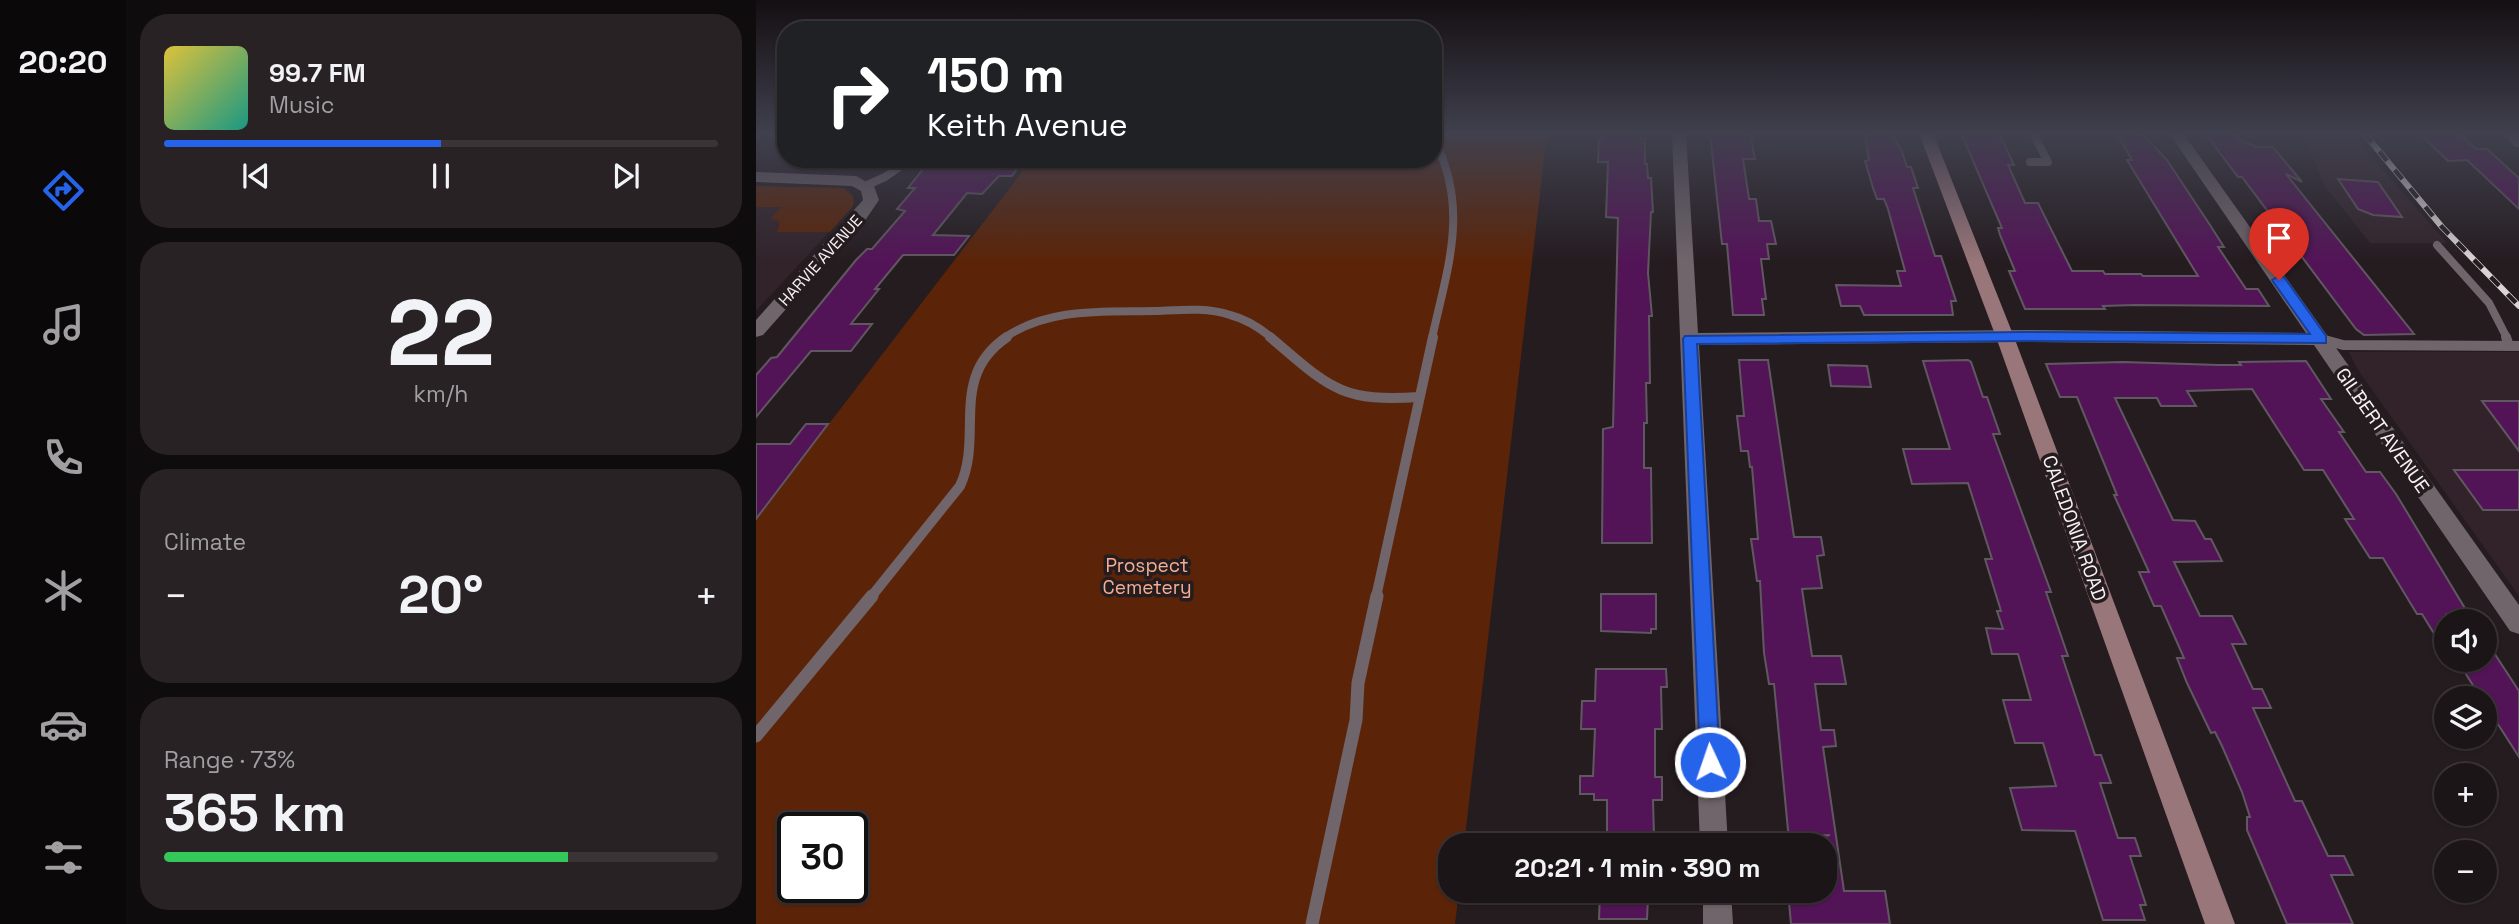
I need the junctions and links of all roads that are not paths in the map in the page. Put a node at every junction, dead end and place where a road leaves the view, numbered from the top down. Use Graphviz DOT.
graph roads {
  1 [pos="766,176"];
  2 [pos="886,176"];
  3 [pos="1451,176"];
  4 [pos="1681,176"];
  5 [pos="1943,176"];
  6 [pos="2206,176"];
  7 [pos="865,186"];
  8 [pos="2437,245"];
  9 [pos="756,331"];
  10 [pos="2005,337"];
  11 [pos="1690,339"];
  12 [pos="2320,339"];
  13 [pos="2514,346"];
  14 [pos="1419,397"];
  15 [pos="2519,624"];
  16 [pos="756,736"];
  17 [pos="1713,833"];
  18 [pos="1717,903"];
  19 [pos="1312,924"];
  20 [pos="1718,924"];
  21 [pos="2220,924"];
  1 -- 7 [label="street, HARVIE AVENUE"];
  2 -- 7 [label="lane"];
  3 -- 14 [label="lane"];
  4 -- 11 [label="street"];
  5 -- 10 [label="street, CALEDONIA ROAD"];
  6 -- 12 [label="street, GILBERT AVENUE"];
  7 -- 9 [label="street, HARVIE AVENUE"];
  8 -- 13 [label="lane"];
  10 -- 11 [label="street"];
  10 -- 12 [label="street"];
  10 -- 21 [label="street, CALEDONIA ROAD"];
  11 -- 17 [label="street"];
  12 -- 13 [label="lane"];
  12 -- 15 [label="street, GILBERT AVENUE"];
  14 -- 16 [label="lane"];
  14 -- 19 [label="lane"];
  18 -- 20 [label="street"];
}
